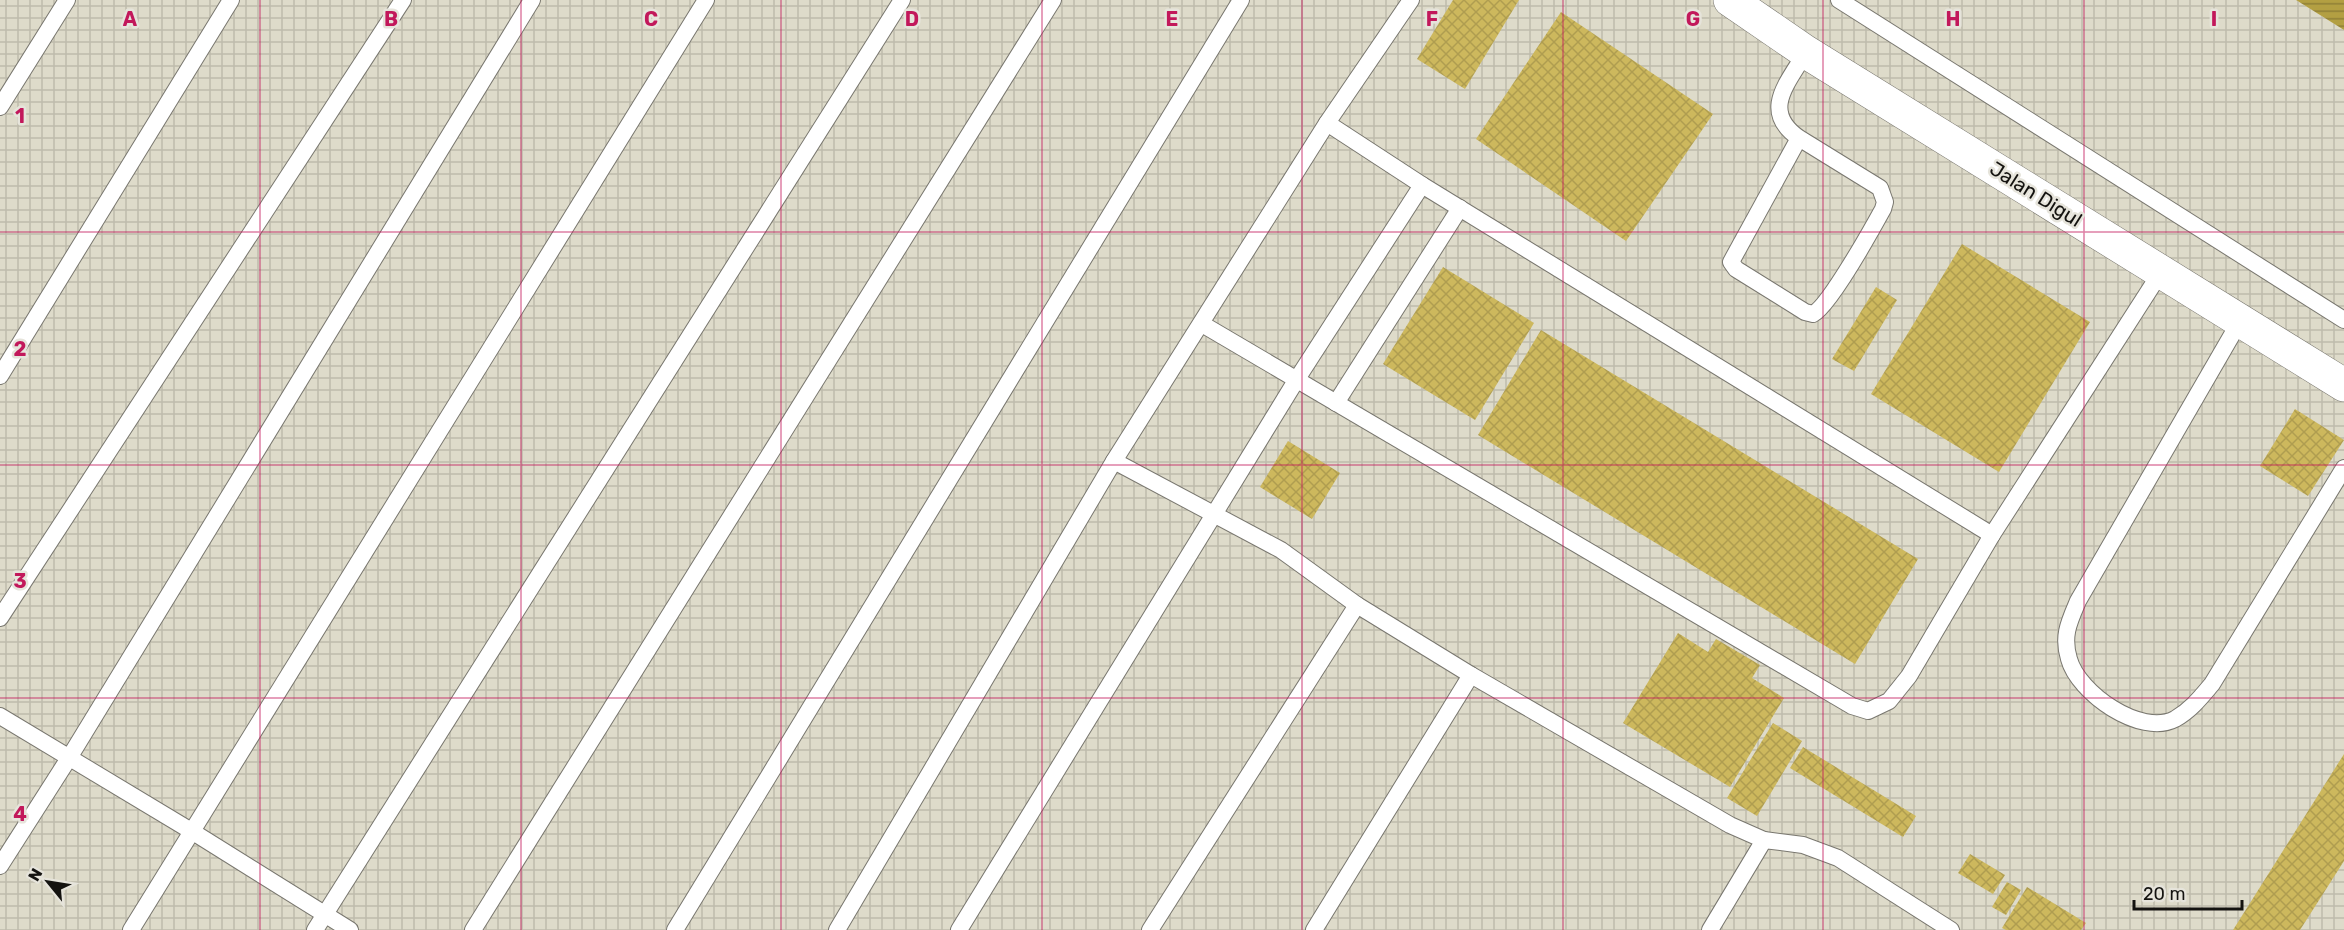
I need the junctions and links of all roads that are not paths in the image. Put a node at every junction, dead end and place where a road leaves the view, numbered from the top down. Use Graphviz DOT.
graph roads {
  1 [pos="67,0"];
  2 [pos="231,0"];
  3 [pos="403,0"];
  4 [pos="532,0"];
  5 [pos="706,0"];
  6 [pos="902,0"];
  7 [pos="1053,0"];
  8 [pos="1241,0"];
  9 [pos="1411,0"];
  10 [pos="1730,0"];
  11 [pos="1839,0"];
  12 [pos="1806,52"];
  13 [pos="0,107"];
  14 [pos="1327,123"];
  15 [pos="1799,138"];
  16 [pos="1422,185"];
  17 [pos="1460,208"];
  18 [pos="2161,272"];
  19 [pos="2344,320"];
  20 [pos="2240,321"];
  21 [pos="1202,324"];
  22 [pos="0,376"];
  23 [pos="1297,379"];
  24 [pos="2344,385"];
  25 [pos="1336,403"];
  26 [pos="1114,461"];
  27 [pos="2344,468"];
  28 [pos="1215,514"];
  29 [pos="1992,535"];
  30 [pos="1358,605"];
  31 [pos="0,618"];
  32 [pos="1471,675"];
  33 [pos="0,716"];
  34 [pos="69,758"];
  35 [pos="193,832"];
  36 [pos="1764,840"];
  37 [pos="0,866"];
  38 [pos="325,915"];
  39 [pos="131,930"];
  40 [pos="315,930"];
  41 [pos="350,930"];
  42 [pos="473,930"];
  43 [pos="675,930"];
  44 [pos="837,930"];
  45 [pos="958,930"];
  46 [pos="1150,930"];
  47 [pos="1314,930"];
  48 [pos="1710,930"];
  49 [pos="1951,930"];
  1 -- 13 [label="lane"];
  2 -- 22 [label="lane"];
  3 -- 31 [label="lane"];
  4 -- 34 [label="lane"];
  5 -- 35 [label="lane"];
  6 -- 38 [label="lane"];
  7 -- 42 [label="lane"];
  8 -- 43 [label="lane"];
  9 -- 14 [label="lane"];
  10 -- 12 [label="street, Jalan Digul"];
  11 -- 19 [label="lane"];
  12 -- 15 [label="lane"];
  12 -- 18 [label="street, Jalan Digul"];
  14 -- 16 [label="lane"];
  14 -- 21 [label="lane"];
  15 -- 15 [label="lane"];
  16 -- 17 [label="lane"];
  16 -- 23 [label="lane"];
  17 -- 25 [label="lane"];
  17 -- 29 [label="lane"];
  18 -- 20 [label="street, Jalan Digul"];
  18 -- 29 [label="lane"];
  20 -- 24 [label="street, Jalan Digul"];
  20 -- 27 [label="lane"];
  21 -- 23 [label="lane"];
  21 -- 26 [label="lane"];
  23 -- 25 [label="lane"];
  23 -- 28 [label="lane"];
  25 -- 29 [label="lane"];
  26 -- 28 [label="lane"];
  26 -- 44 [label="lane"];
  28 -- 30 [label="lane"];
  28 -- 45 [label="lane"];
  30 -- 32 [label="lane"];
  30 -- 46 [label="lane"];
  32 -- 36 [label="lane"];
  32 -- 47 [label="lane"];
  33 -- 34 [label="lane"];
  34 -- 35 [label="lane"];
  34 -- 37 [label="lane"];
  35 -- 38 [label="lane"];
  35 -- 39 [label="lane"];
  36 -- 48 [label="lane"];
  36 -- 49 [label="lane"];
  38 -- 40 [label="lane"];
  38 -- 41 [label="lane"];
}
